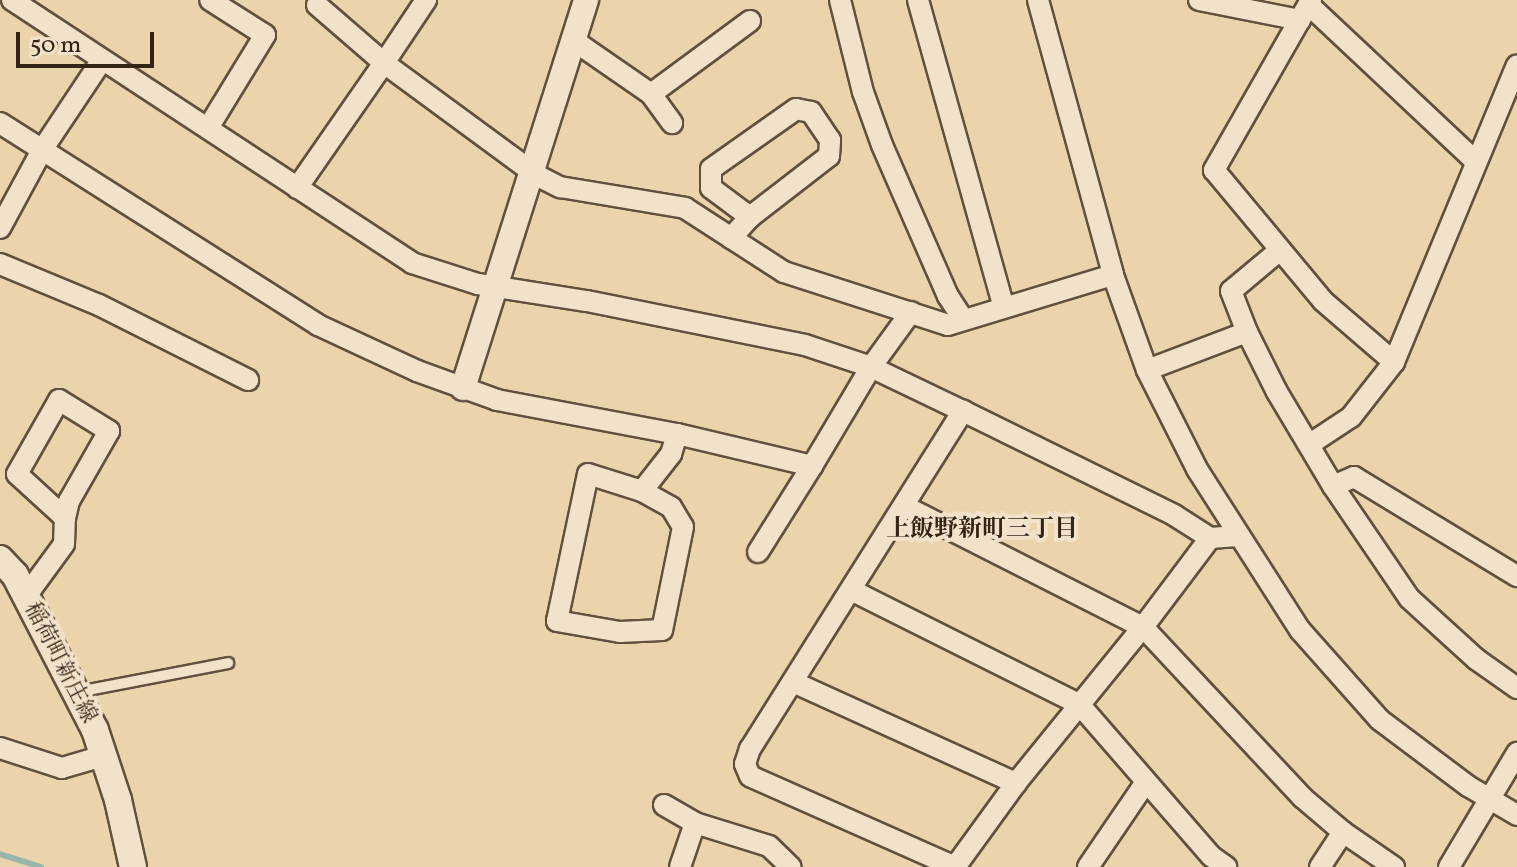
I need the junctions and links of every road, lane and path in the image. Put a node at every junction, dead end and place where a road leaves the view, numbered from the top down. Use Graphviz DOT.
graph roads {
  1 [pos="12,0"];
  2 [pos="426,0"];
  3 [pos="586,0"];
  4 [pos="840,0"];
  5 [pos="918,0"];
  6 [pos="1038,0"];
  7 [pos="1199,0"];
  8 [pos="221,3"];
  9 [pos="317,5"];
  10 [pos="1307,8"];
  11 [pos="750,21"];
  12 [pos="573,40"];
  13 [pos="102,60"];
  14 [pos="384,63"];
  15 [pos="1517,65"];
  16 [pos="651,94"];
  17 [pos="1510,100"];
  18 [pos="0,123"];
  19 [pos="672,123"];
  20 [pos="208,128"];
  21 [pos="42,150"];
  22 [pos="1475,161"];
  23 [pos="532,170"];
  24 [pos="297,188"];
  25 [pos="750,217"];
  26 [pos="0,228"];
  27 [pos="731,238"];
  28 [pos="1280,250"];
  29 [pos="0,264"];
  30 [pos="1113,275"];
  31 [pos="495,287"];
  32 [pos="1004,307"];
  33 [pos="911,312"];
  34 [pos="963,319"];
  35 [pos="1247,332"];
  36 [pos="1394,362"];
  37 [pos="871,367"];
  38 [pos="1147,370"];
  39 [pos="248,380"];
  40 [pos="463,388"];
  41 [pos="963,411"];
  42 [pos="677,434"];
  43 [pos="1310,444"];
  44 [pos="812,466"];
  45 [pos="1333,486"];
  46 [pos="642,491"];
  47 [pos="904,506"];
  48 [pos="65,518"];
  49 [pos="1238,536"];
  50 [pos="1210,538"];
  51 [pos="758,552"];
  52 [pos="10,575"];
  53 [pos="1517,576"];
  54 [pos="851,590"];
  55 [pos="1143,627"];
  56 [pos="228,663"];
  57 [pos="793,682"];
  58 [pos="1517,688"];
  59 [pos="78,692"];
  60 [pos="1079,704"];
  61 [pos="0,748"];
  62 [pos="1517,753"];
  63 [pos="103,756"];
  64 [pos="1146,782"];
  65 [pos="1016,783"];
  66 [pos="1488,799"];
  67 [pos="664,805"];
  68 [pos="1517,815"];
  69 [pos="695,823"];
  70 [pos="1343,832"];
  71 [pos="1214,863"];
  72 [pos="133,867"];
  73 [pos="680,867"];
  74 [pos="791,867"];
  75 [pos="955,867"];
  76 [pos="1088,867"];
  77 [pos="1320,867"];
  78 [pos="1394,867"];
  79 [pos="1449,867"];
  1 -- 13 [label="street"];
  2 -- 14 [label="street"];
  3 -- 12 [label="street"];
  4 -- 34 [label="street"];
  5 -- 32 [label="street"];
  6 -- 30 [label="street"];
  7 -- 10 [label="street"];
  8 -- 20 [label="street"];
  9 -- 14 [label="street"];
  10 -- 22 [label="street"];
  10 -- 28 [label="street"];
  11 -- 16 [label="street"];
  12 -- 16 [label="street"];
  12 -- 23 [label="street"];
  13 -- 20 [label="street"];
  13 -- 21 [label="street"];
  14 -- 23 [label="street"];
  14 -- 24 [label="street"];
  15 -- 17 [label="street"];
  16 -- 19 [label="street"];
  17 -- 22 [label="street"];
  18 -- 21 [label="street"];
  20 -- 24 [label="street"];
  21 -- 26 [label="street"];
  21 -- 40 [label="street"];
  22 -- 36 [label="street"];
  23 -- 27 [label="street"];
  23 -- 31 [label="street"];
  24 -- 31 [label="street"];
  25 -- 25 [label="street"];
  25 -- 27 [label="street"];
  27 -- 33 [label="street"];
  28 -- 35 [label="street"];
  28 -- 36 [label="street"];
  29 -- 39 [label="street"];
  30 -- 32 [label="street"];
  30 -- 38 [label="street"];
  31 -- 37 [label="street"];
  31 -- 40 [label="street"];
  32 -- 34 [label="street"];
  33 -- 34 [label="street"];
  33 -- 37 [label="street"];
  35 -- 38 [label="street"];
  35 -- 43 [label="street"];
  36 -- 43 [label="street"];
  37 -- 41 [label="street"];
  37 -- 44 [label="street"];
  38 -- 49 [label="street"];
  40 -- 42 [label="street"];
  41 -- 47 [label="street"];
  41 -- 50 [label="street"];
  42 -- 44 [label="street"];
  42 -- 46 [label="street"];
  43 -- 45 [label="street"];
  44 -- 51 [label="street"];
  45 -- 53 [label="street"];
  45 -- 58 [label="street"];
  46 -- 46 [label="street"];
  47 -- 54 [label="street"];
  47 -- 55 [label="street"];
  48 -- 48 [label="street"];
  48 -- 52 [label="street"];
  49 -- 50 [label="street"];
  49 -- 66 [label="street"];
  50 -- 55 [label="street"];
  52 -- 59 [label="main road, 稲荷町新庄線"];
  54 -- 57 [label="street"];
  54 -- 60 [label="street"];
  55 -- 60 [label="street"];
  55 -- 70 [label="street"];
  56 -- 59 [label="lane"];
  57 -- 65 [label="street"];
  57 -- 75 [label="street"];
  59 -- 63 [label="main road, 稲荷町新庄線"];
  60 -- 64 [label="street"];
  60 -- 65 [label="street"];
  61 -- 63 [label="street"];
  62 -- 66 [label="street"];
  63 -- 72 [label="main road, 稲荷町新庄線"];
  64 -- 71 [label="street"];
  64 -- 76 [label="street"];
  65 -- 75 [label="street"];
  66 -- 68 [label="street"];
  66 -- 79 [label="street"];
  67 -- 69 [label="street"];
  69 -- 73 [label="street"];
  69 -- 74 [label="street"];
  70 -- 77 [label="street"];
  70 -- 78 [label="street"];
}
